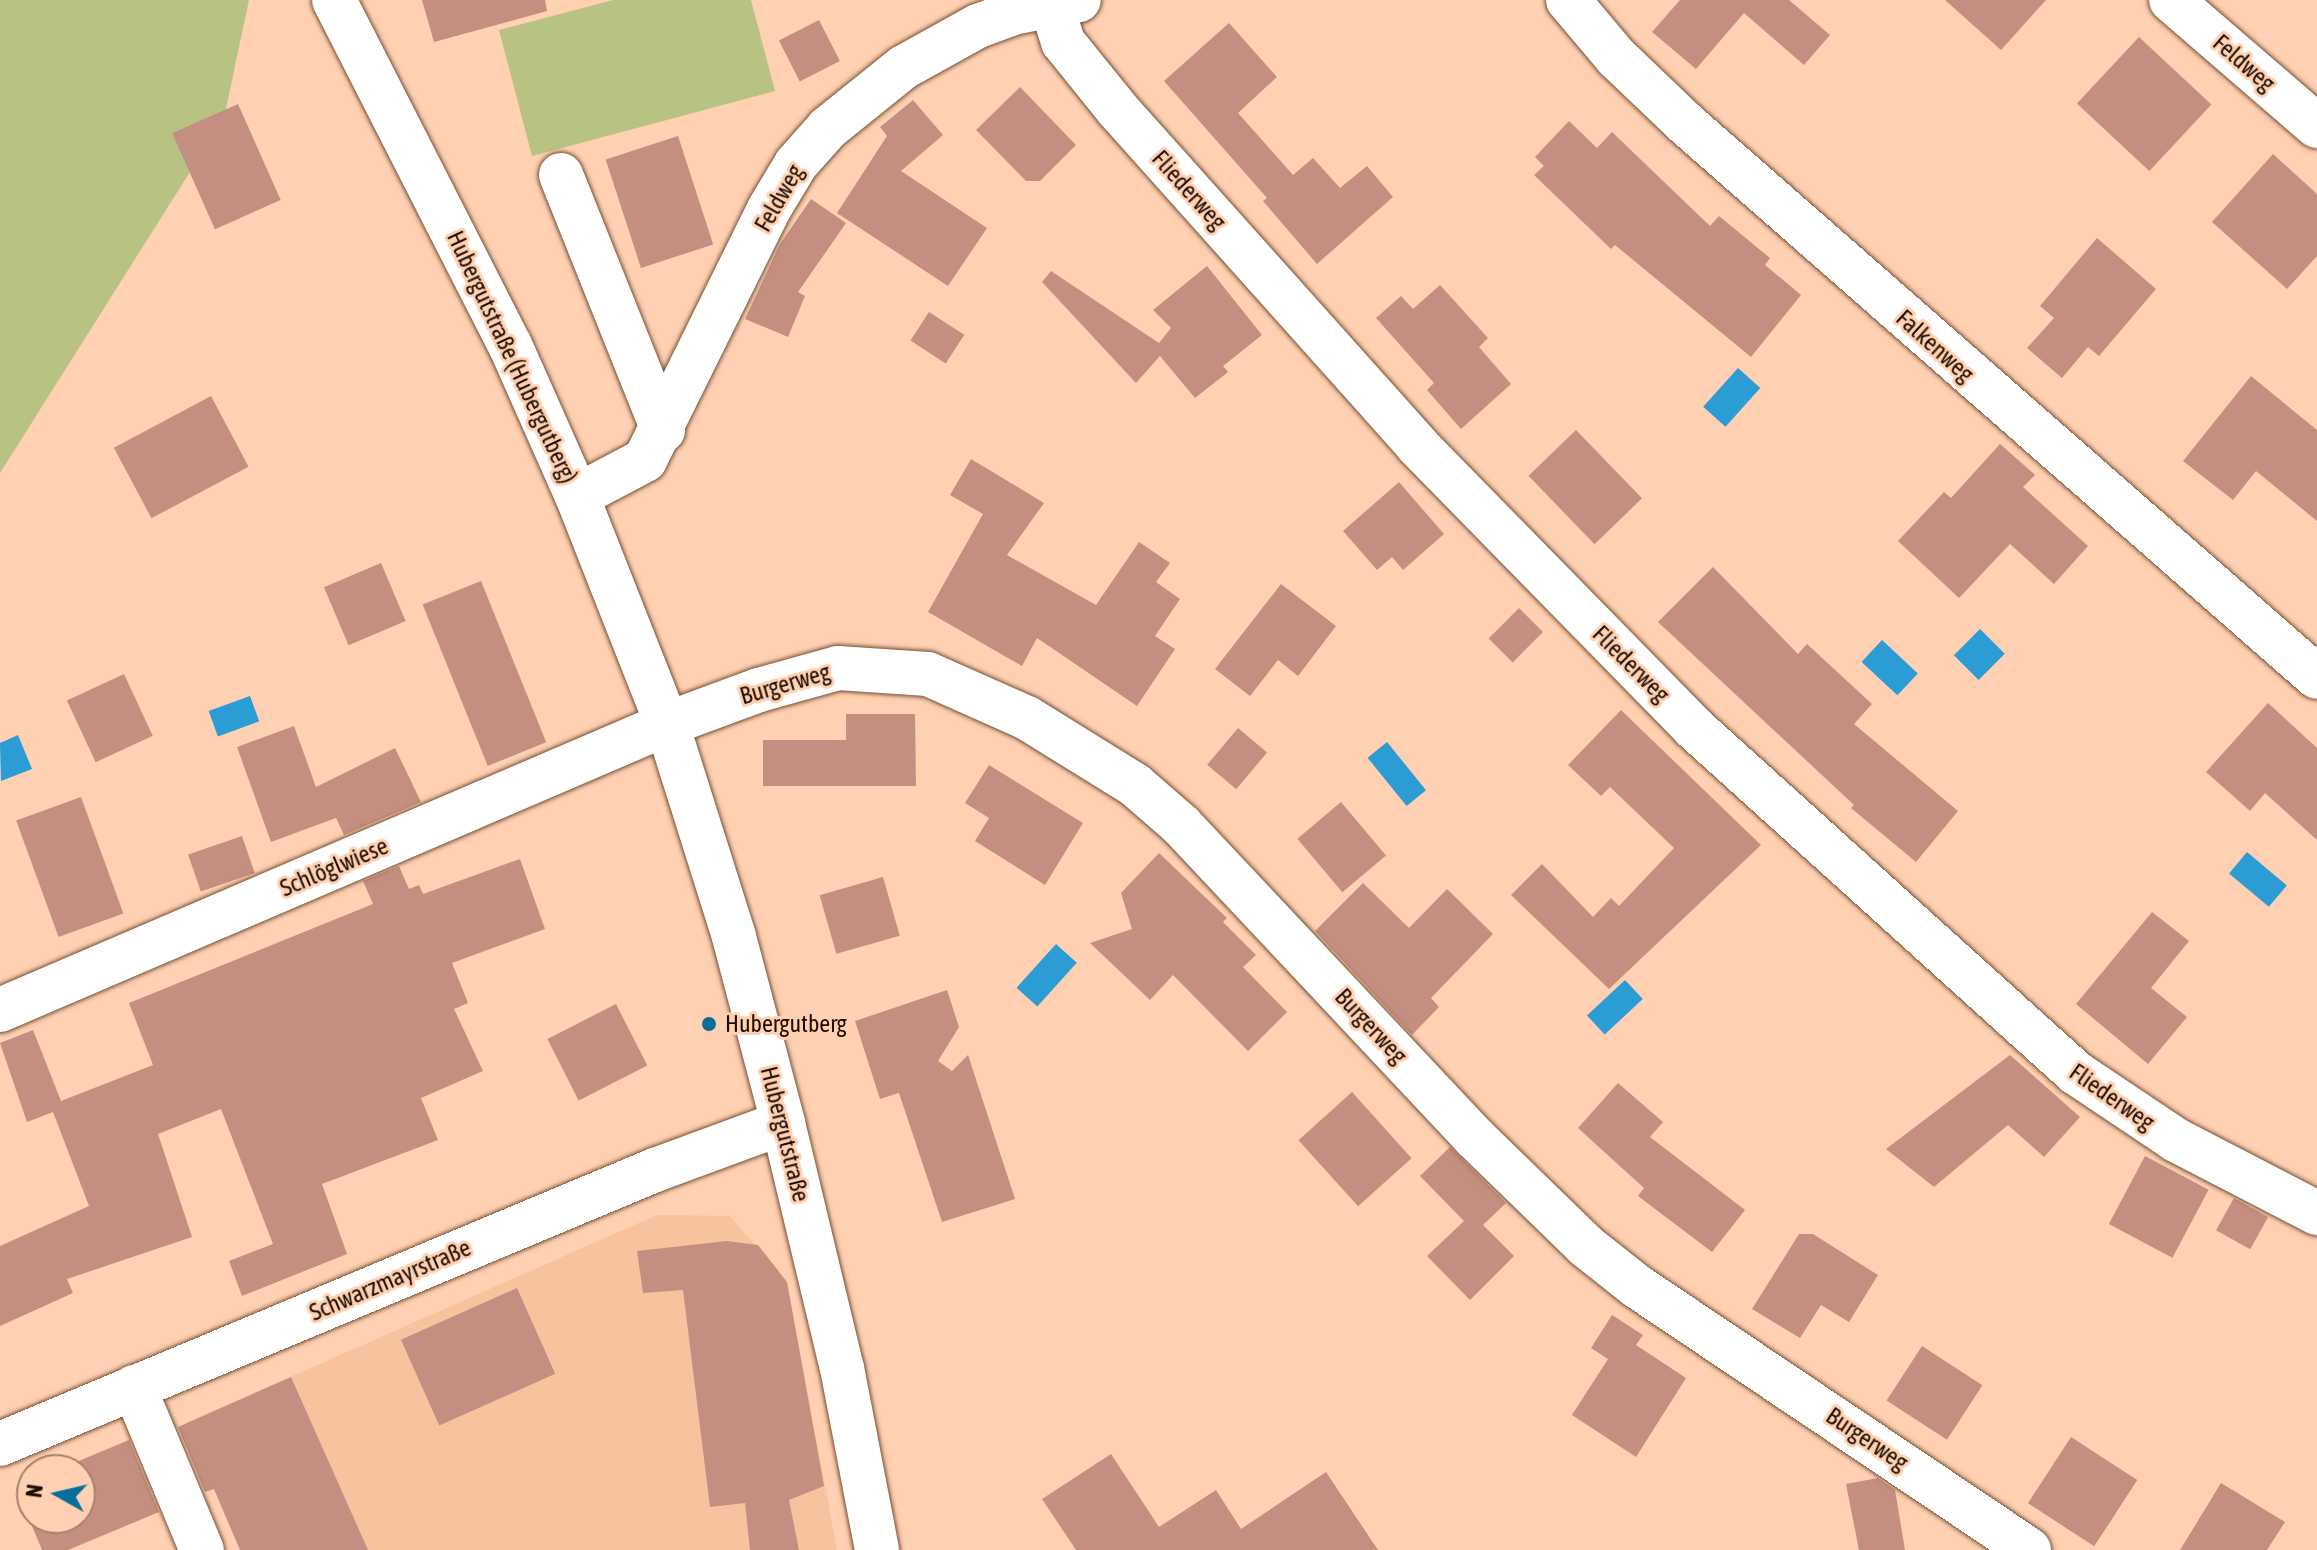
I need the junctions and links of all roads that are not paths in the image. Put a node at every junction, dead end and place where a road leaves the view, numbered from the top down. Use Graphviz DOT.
graph roads {
  1 [pos="334,0"];
  2 [pos="1568,0"];
  3 [pos="2171,0"];
  4 [pos="1065,2"];
  5 [pos="2317,126"];
  6 [pos="561,175"];
  7 [pos="663,430"];
  8 [pos="577,496"];
  9 [pos="2317,677"];
  10 [pos="667,724"];
  11 [pos="0,1010"];
  12 [pos="783,1123"];
  13 [pos="2317,1213"];
  14 [pos="134,1387"];
  15 [pos="0,1444"];
  16 [pos="202,1550"];
  17 [pos="877,1550"];
  18 [pos="2029,1550"];
  1 -- 8 [label="street, Hubergutstraße (Hubergutberg)"];
  2 -- 9 [label="street, Falkenweg"];
  3 -- 5 [label="street, Feldweg"];
  4 -- 7 [label="street, Feldweg"];
  4 -- 13 [label="street, Fliederweg"];
  6 -- 7 [label="street"];
  7 -- 8 [label="street, Feldweg"];
  8 -- 10 [label="street, Hubergutstraße (Hubergutberg)"];
  10 -- 11 [label="street, Schlöglwiese"];
  10 -- 12 [label="street, Hubergutstraße"];
  10 -- 18 [label="street, Burgerweg"];
  12 -- 14 [label="street, Schwarzmayrstraße"];
  12 -- 17 [label="street, Hubergutstraße"];
  14 -- 15 [label="street, Schwarzmayrstraße"];
  14 -- 16 [label="street"];
}
